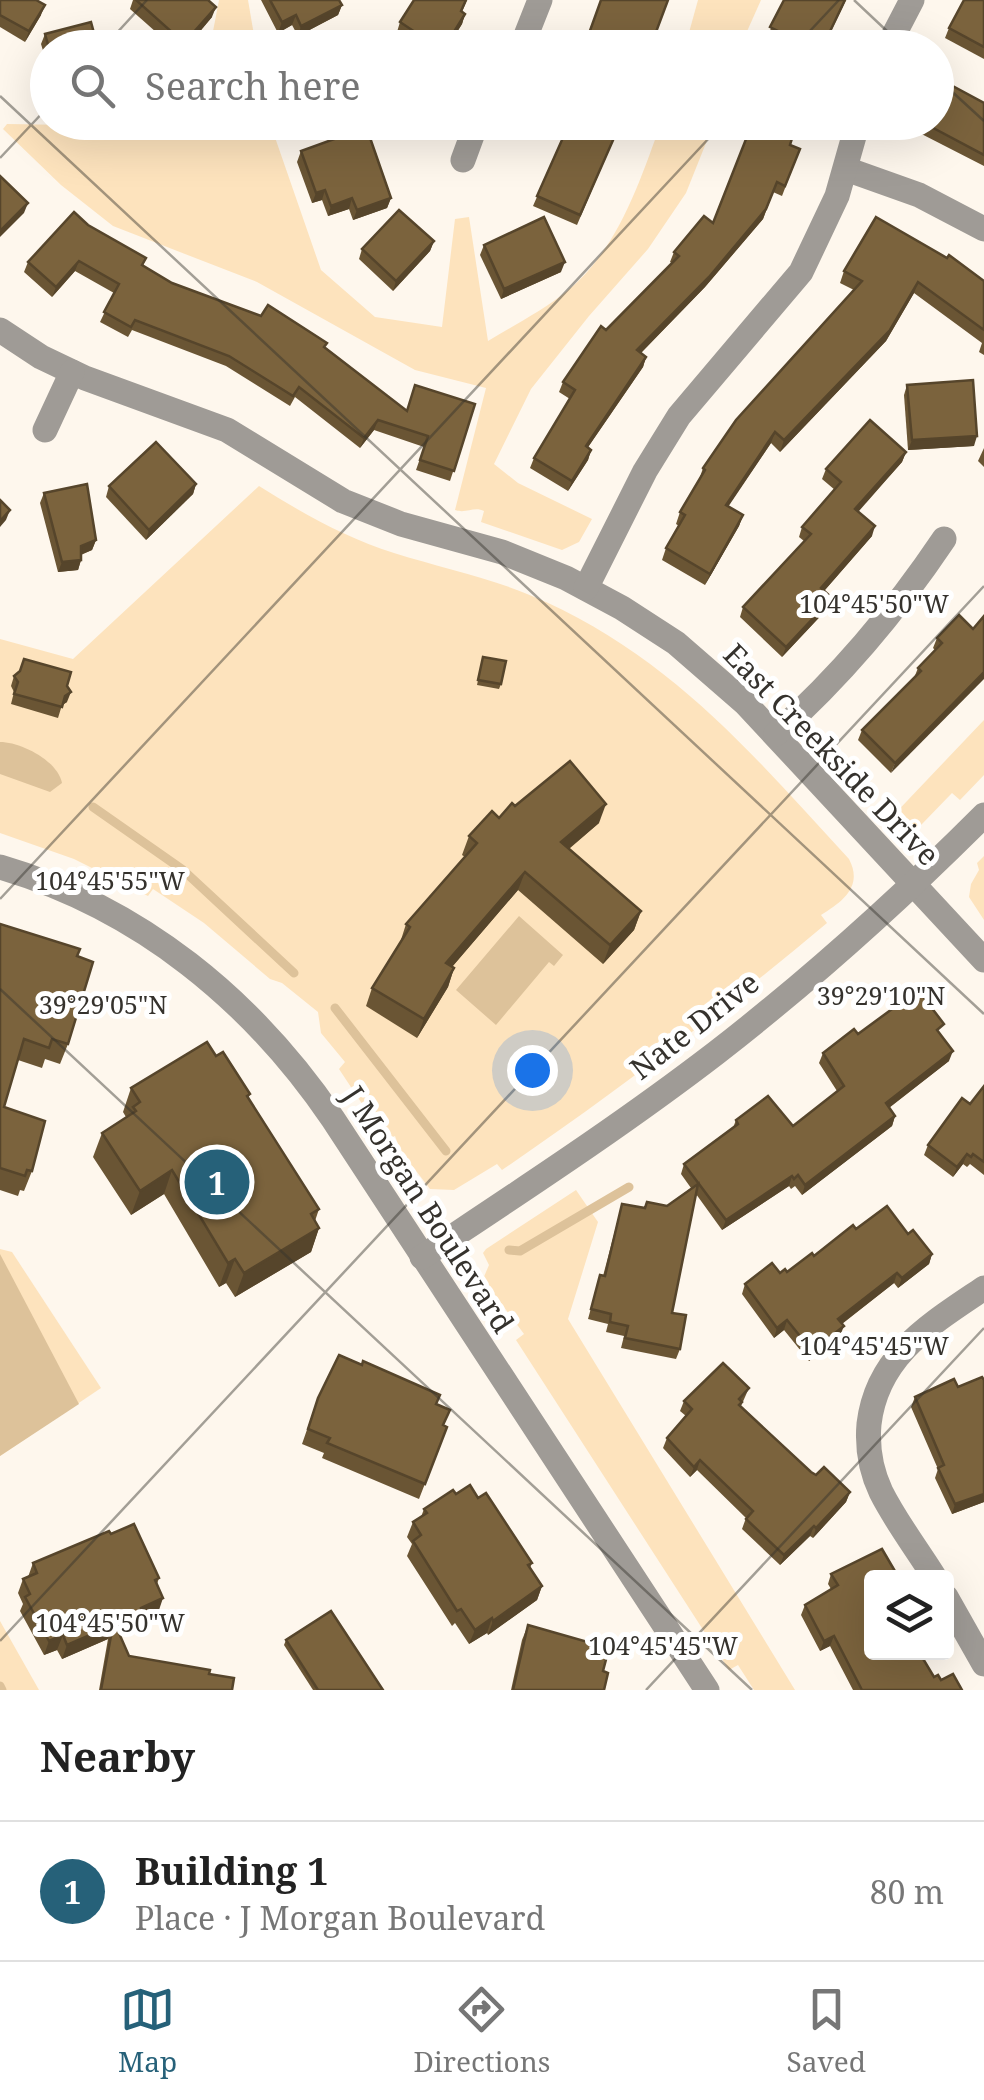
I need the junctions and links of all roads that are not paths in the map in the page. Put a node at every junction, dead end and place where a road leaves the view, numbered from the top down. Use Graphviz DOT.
graph roads {
  1 [pos="540,0"];
  2 [pos="912,0"];
  3 [pos="528,30"];
  4 [pos="896,30"];
  5 [pos="469,140"];
  6 [pos="853,140"];
  7 [pos="462,160"];
  8 [pos="846,169"];
  9 [pos="984,229"];
  10 [pos="0,330"];
  11 [pos="72,372"];
  12 [pos="44,430"];
  13 [pos="944,539"];
  14 [pos="586,588"];
  15 [pos="776,734"];
  16 [pos="984,815"];
  17 [pos="0,867"];
  18 [pos="912,884"];
  19 [pos="984,960"];
  20 [pos="422,1257"];
  21 [pos="984,1288"];
  22 [pos="930,1570"];
  23 [pos="954,1610"];
  24 [pos="984,1664"];
  25 [pos="706,1690"];
  1 -- 3 [label="street"];
  2 -- 4 [label="street"];
  5 -- 7 [label="street"];
  6 -- 8 [label="street"];
  8 -- 9 [label="street"];
  8 -- 14 [label="street"];
  10 -- 11 [label="street, East Creekside Drive"];
  11 -- 12 [label="street"];
  11 -- 14 [label="street, East Creekside Drive"];
  13 -- 15 [label="street"];
  14 -- 15 [label="street, East Creekside Drive"];
  15 -- 18 [label="street, East Creekside Drive"];
  16 -- 18 [label="street, Nate Drive"];
  17 -- 20 [label="street, J Morgan Boulevard"];
  18 -- 19 [label="street, East Creekside Drive"];
  18 -- 20 [label="street, Nate Drive"];
  20 -- 25 [label="street, J Morgan Boulevard"];
  21 -- 22 [label="street"];
  23 -- 24 [label="street"];
}
